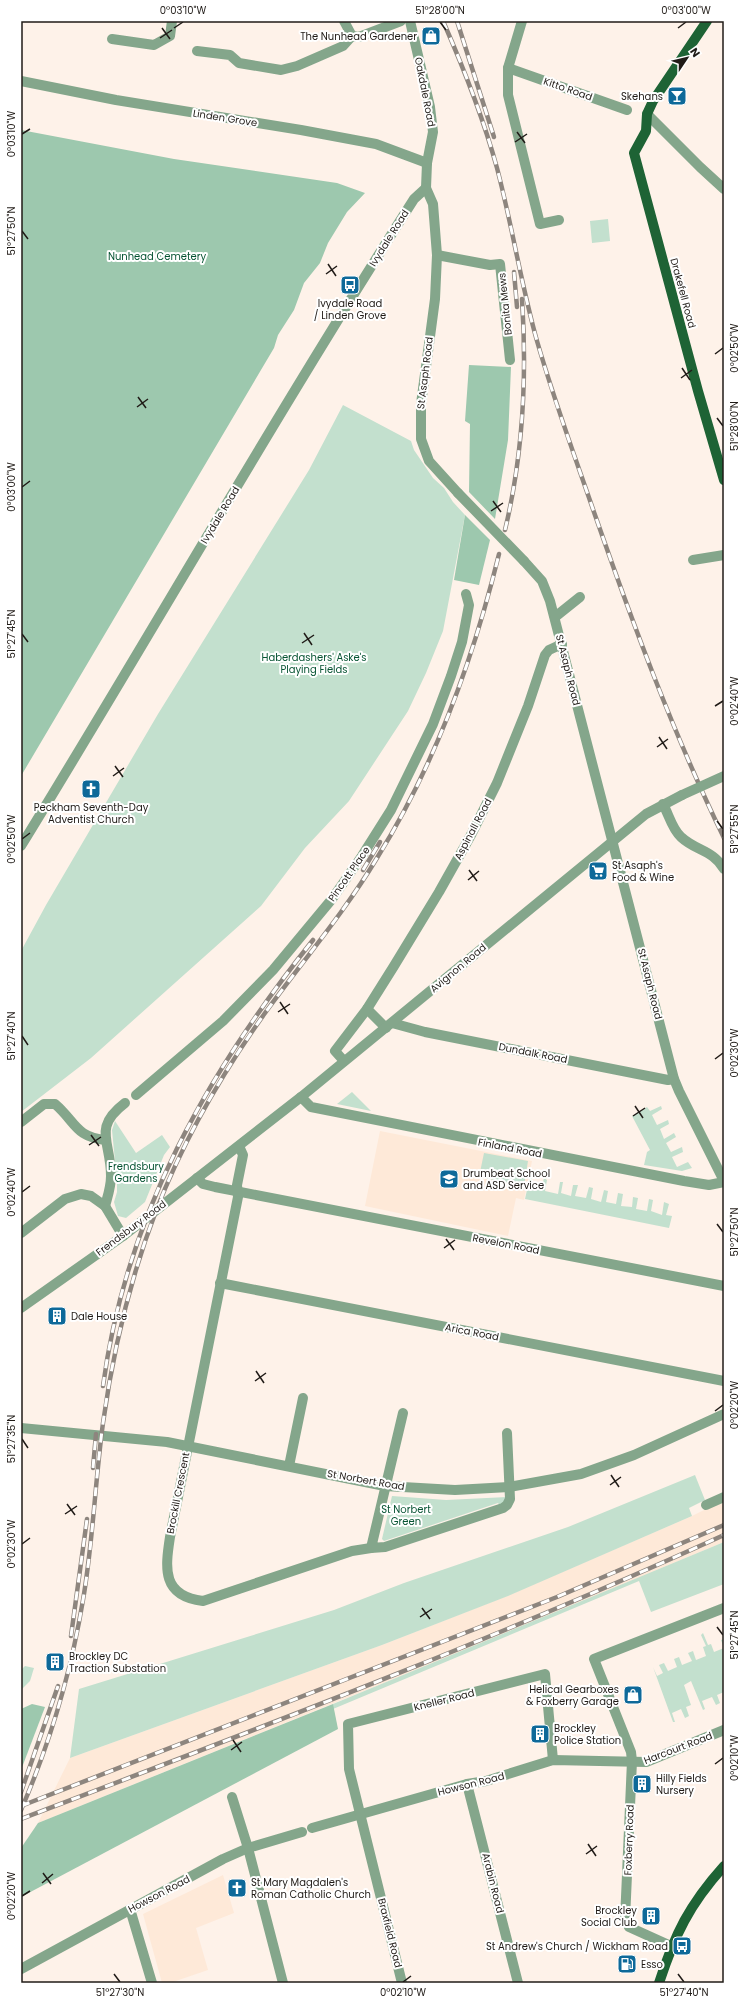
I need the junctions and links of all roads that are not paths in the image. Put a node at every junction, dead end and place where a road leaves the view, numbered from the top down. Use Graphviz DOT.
graph roads {
  1 [pos="172,21"];
  2 [pos="344,21"];
  3 [pos="401,21"];
  4 [pos="410,21"];
  5 [pos="522,21"];
  6 [pos="706,21"];
  7 [pos="352,36"];
  8 [pos="112,38"];
  9 [pos="197,51"];
  10 [pos="508,68"];
  11 [pos="21,81"];
  12 [pos="627,110"];
  13 [pos="647,114"];
  14 [pos="427,163"];
  15 [pos="426,188"];
  16 [pos="724,189"];
  17 [pos="559,220"];
  18 [pos="437,255"];
  19 [pos="510,360"];
  20 [pos="724,480"];
  21 [pos="724,555"];
  22 [pos="693,560"];
  23 [pos="466,594"];
  24 [pos="580,597"];
  25 [pos="555,617"];
  26 [pos="562,644"];
  27 [pos="724,776"];
  28 [pos="664,804"];
  29 [pos="612,842"];
  30 [pos="21,846"];
  31 [pos="724,869"];
  32 [pos="367,1009"];
  33 [pos="389,1025"];
  34 [pos="344,1061"];
  35 [pos="674,1079"];
  36 [pos="136,1095"];
  37 [pos="301,1097"];
  38 [pos="125,1103"];
  39 [pos="21,1122"];
  40 [pos="106,1140"];
  41 [pos="239,1146"];
  42 [pos="197,1178"];
  43 [pos="724,1182"];
  44 [pos="238,1191"];
  45 [pos="105,1206"];
  46 [pos="21,1233"];
  47 [pos="123,1236"];
  48 [pos="220,1282"];
  49 [pos="724,1286"];
  50 [pos="21,1308"];
  51 [pos="724,1381"];
  52 [pos="303,1398"];
  53 [pos="403,1413"];
  54 [pos="724,1414"];
  55 [pos="21,1428"];
  56 [pos="507,1433"];
  57 [pos="188,1445"];
  58 [pos="289,1466"];
  59 [pos="386,1486"];
  60 [pos="509,1487"];
  61 [pos="724,1497"];
  62 [pos="706,1505"];
  63 [pos="371,1548"];
  64 [pos="724,1608"];
  65 [pos="724,1730"];
  66 [pos="553,1760"];
  67 [pos="632,1761"];
  68 [pos="467,1784"];
  69 [pos="232,1797"];
  70 [pos="360,1814"];
  71 [pos="312,1828"];
  72 [pos="302,1832"];
  73 [pos="248,1848"];
  74 [pos="724,1866"];
  75 [pos="130,1909"];
  76 [pos="671,1946"];
  77 [pos="21,1969"];
  78 [pos="152,1983"];
  79 [pos="283,1983"];
  80 [pos="402,1983"];
  81 [pos="518,1983"];
  82 [pos="659,1983"];
  1 -- 8 [label="street"];
  2 -- 7 [label="street"];
  3 -- 7 [label="street"];
  4 -- 14 [label="street, Oakdale Road"];
  5 -- 10 [label="street"];
  6 -- 13 [label="main road, Drakefell Road"];
  7 -- 9 [label="street"];
  10 -- 12 [label="street, Kitto Road"];
  10 -- 17 [label="street"];
  11 -- 14 [label="street, Linden Grove"];
  13 -- 16 [label="street"];
  13 -- 20 [label="main road, Drakefell Road"];
  14 -- 15 [label="street, Oakdale Road"];
  15 -- 18 [label="street, St Asaph Road"];
  15 -- 30 [label="street, Ivydale Road"];
  18 -- 19 [label="street, Bonita Mews"];
  18 -- 25 [label="street, St Asaph Road, bridge"];
  21 -- 22 [label="street"];
  23 -- 36 [label="street, Pincott Place"];
  24 -- 25 [label="street"];
  25 -- 26 [label="street, St Asaph Road"];
  26 -- 29 [label="street, St Asaph Road"];
  26 -- 32 [label="street, Aspinall Road"];
  27 -- 28 [label="street, Avignon Road, bridge"];
  28 -- 29 [label="street, Avignon Road"];
  28 -- 31 [label="street"];
  29 -- 33 [label="street, Avignon Road"];
  29 -- 35 [label="street, St Asaph Road"];
  32 -- 33 [label="street"];
  32 -- 34 [label="street, Aspinall Road"];
  33 -- 34 [label="street, Avignon Road"];
  33 -- 35 [label="street, Dundalk Road"];
  34 -- 37 [label="street, Avignon Road"];
  35 -- 43 [label="street, St Asaph Road"];
  37 -- 41 [label="street, Avignon Road"];
  37 -- 43 [label="street, Finland Road"];
  38 -- 40 [label="street"];
  39 -- 40 [label="street"];
  40 -- 45 [label="street"];
  41 -- 42 [label="street, Frendsbury Road"];
  41 -- 44 [label="street"];
  42 -- 44 [label="street, Revelon Road"];
  42 -- 47 [label="street, Frendsbury Road"];
  44 -- 48 [label="street, Brockill Crescent"];
  44 -- 49 [label="street, Revelon Road"];
  45 -- 46 [label="street"];
  45 -- 47 [label="street"];
  47 -- 50 [label="street, Frendsbury Road"];
  48 -- 51 [label="street, Arica Road"];
  48 -- 57 [label="street, Brockill Crescent"];
  52 -- 58 [label="street"];
  53 -- 59 [label="street"];
  54 -- 60 [label="street, St Norbert Road"];
  55 -- 57 [label="street, St Norbert Road"];
  56 -- 60 [label="street"];
  57 -- 58 [label="street, St Norbert Road"];
  57 -- 63 [label="street, Brockill Crescent"];
  58 -- 59 [label="street, St Norbert Road"];
  59 -- 60 [label="street, St Norbert Road"];
  59 -- 63 [label="street"];
  60 -- 63 [label="street"];
  61 -- 62 [label="street"];
  64 -- 67 [label="street, Foxberry Road"];
  65 -- 67 [label="street, Harcourt Road"];
  66 -- 67 [label="street, Howson Road"];
  66 -- 68 [label="street, Howson Road"];
  66 -- 70 [label="street, Kneller Road"];
  67 -- 76 [label="street, Foxberry Road"];
  68 -- 70 [label="street, Howson Road"];
  68 -- 81 [label="street, Arabin Road"];
  69 -- 73 [label="street"];
  70 -- 71 [label="street, Howson Road"];
  70 -- 80 [label="street, Braxfield Road"];
  72 -- 73 [label="street, Howson Road"];
  73 -- 75 [label="street, Howson Road"];
  73 -- 79 [label="street"];
  74 -- 76 [label="main road"];
  75 -- 77 [label="street, Howson Road"];
  75 -- 78 [label="street"];
  76 -- 82 [label="main road"];
}
